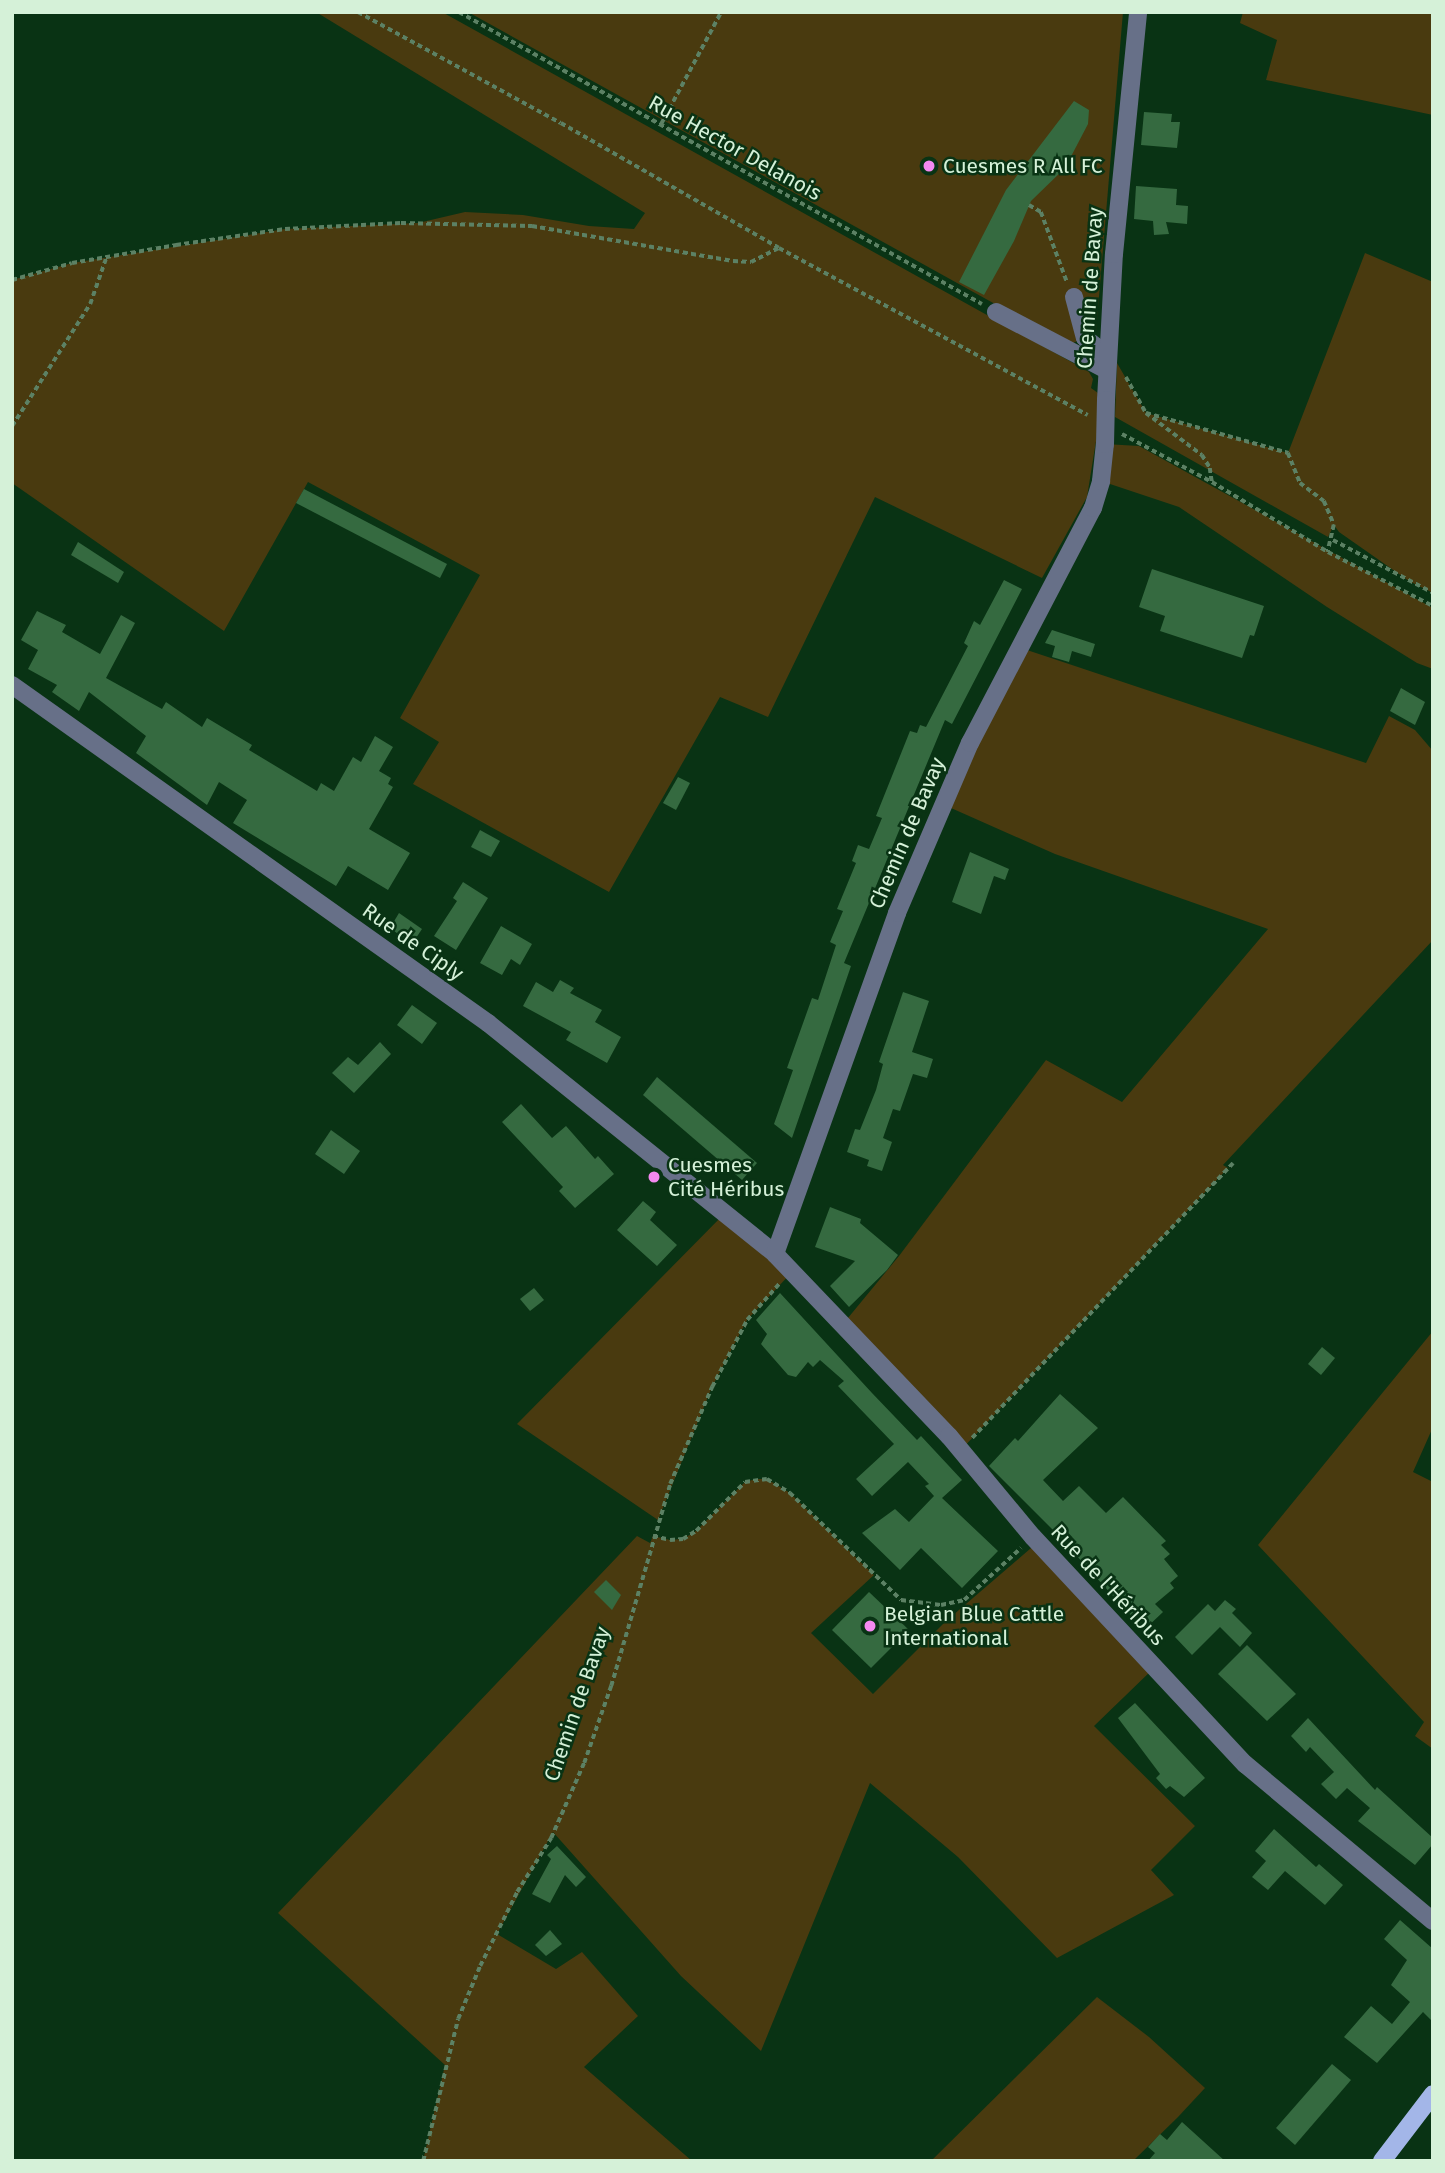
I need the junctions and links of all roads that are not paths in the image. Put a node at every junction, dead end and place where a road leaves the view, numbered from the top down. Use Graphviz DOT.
graph roads {
  1 [pos="1138,12"];
  2 [pos="1074,297"];
  3 [pos="996,312"];
  4 [pos="1107,363"];
  5 [pos="13,685"];
  6 [pos="775,1254"];
  7 [pos="1433,1921"];
  8 [pos="1433,2094"];
  9 [pos="1382,2161"];
  1 -- 4 [label="street, Chemin de Bavay"];
  2 -- 4 [label="street"];
  3 -- 4 [label="street"];
  4 -- 6 [label="street, Chemin de Bavay, bridge"];
  5 -- 6 [label="street, Rue de Ciply"];
  6 -- 7 [label="street, Rue de l'Héribus"];
  8 -- 9 [label="main road"];
}
